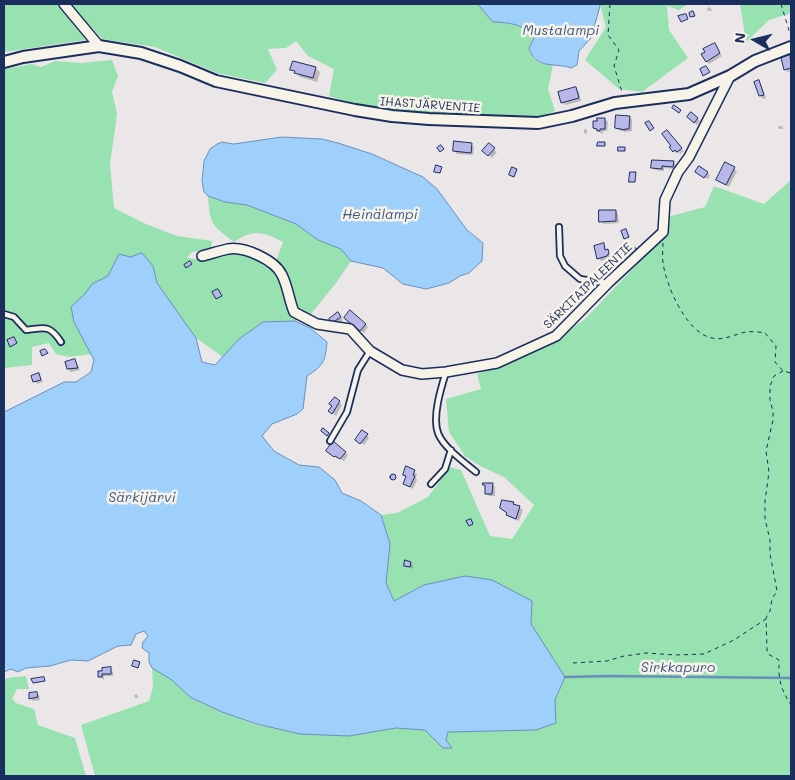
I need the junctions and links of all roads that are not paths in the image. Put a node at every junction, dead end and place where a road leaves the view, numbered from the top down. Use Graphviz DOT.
graph roads {
  1 [pos="64,4"];
  2 [pos="99,46"];
  3 [pos="791,47"];
  4 [pos="4,62"];
  5 [pos="730,76"];
  6 [pos="559,227"];
  7 [pos="202,256"];
  8 [pos="608,283"];
  9 [pos="4,314"];
  10 [pos="61,342"];
  11 [pos="370,351"];
  12 [pos="446,372"];
  13 [pos="330,441"];
  14 [pos="451,450"];
  15 [pos="476,472"];
  16 [pos="431,484"];
  1 -- 2 [label="street"];
  2 -- 4 [label="street, IHASTJÄRVENTIE"];
  2 -- 5 [label="street, IHASTJÄRVENTIE"];
  3 -- 5 [label="street, IHASTJÄRVENTIE"];
  5 -- 8 [label="street, SÄRKITAIPALEENTIE"];
  6 -- 8 [label="lane"];
  7 -- 11 [label="street, SÄRKITAIPALEENTIE"];
  8 -- 12 [label="street, SÄRKITAIPALEENTIE"];
  9 -- 10 [label="lane"];
  11 -- 12 [label="street, SÄRKITAIPALEENTIE"];
  11 -- 13 [label="lane"];
  12 -- 14 [label="lane"];
  14 -- 15 [label="lane"];
  14 -- 16 [label="lane"];
}
